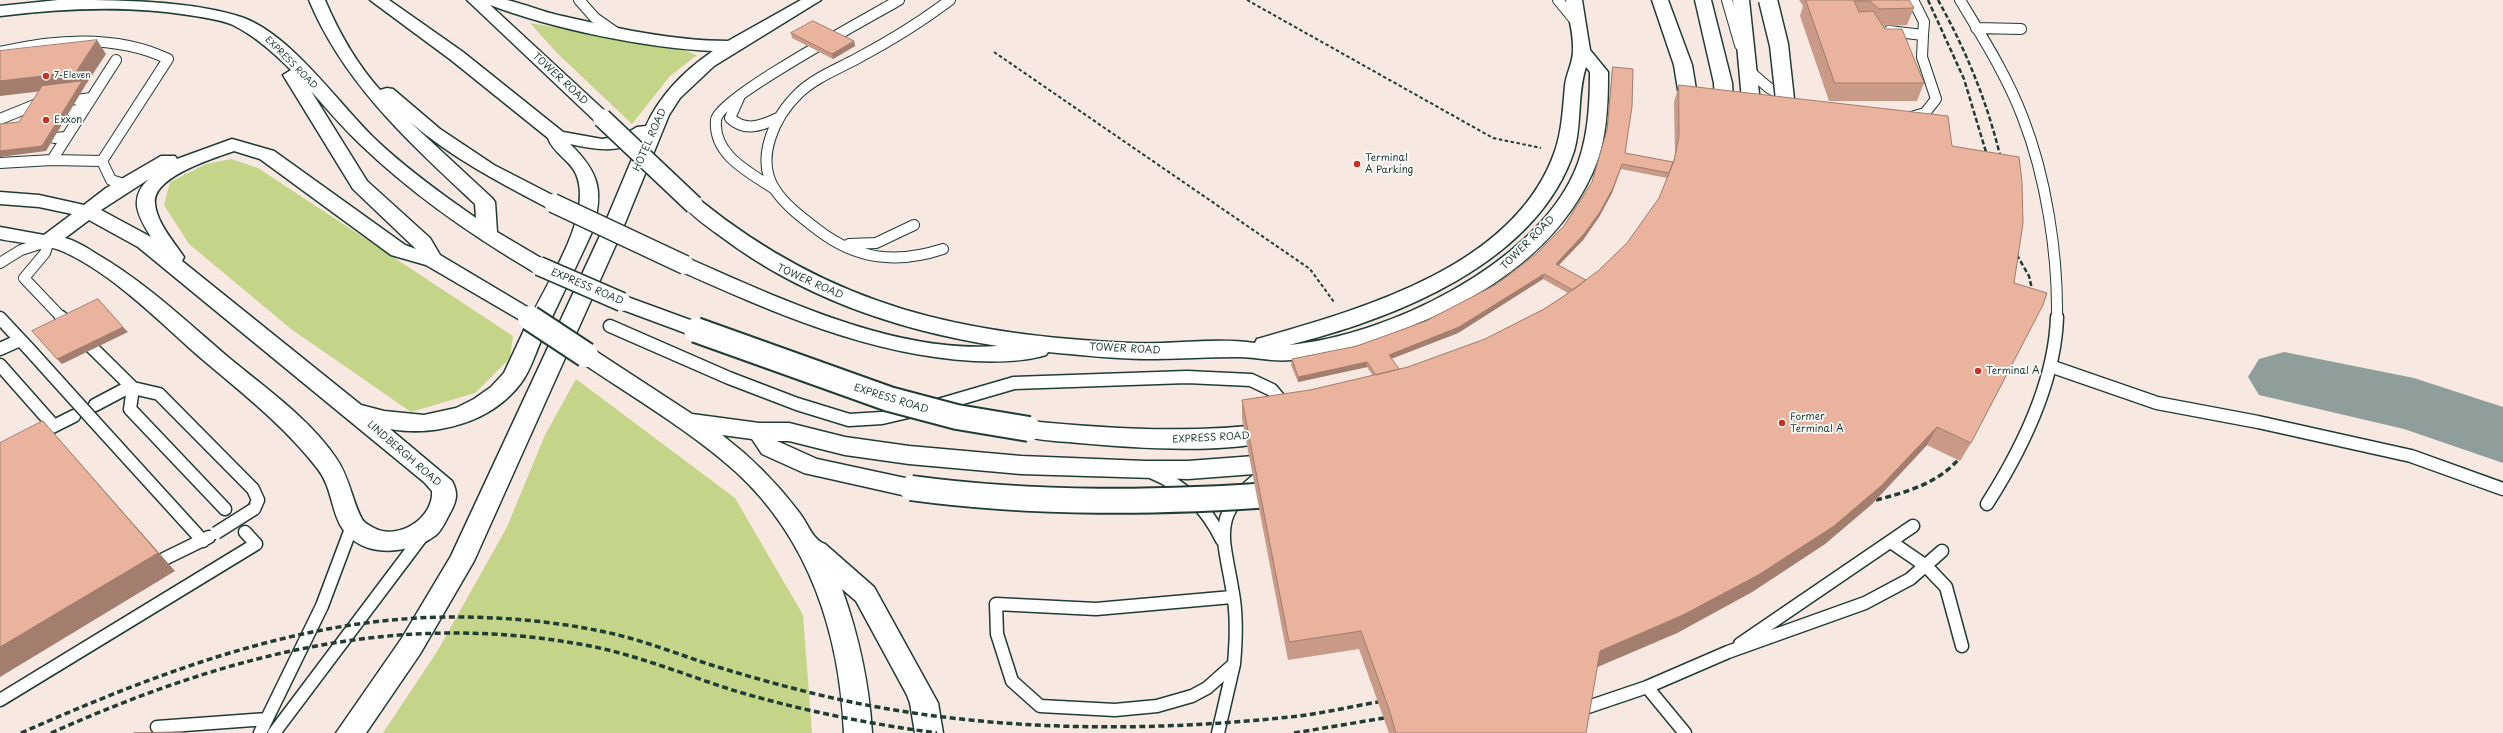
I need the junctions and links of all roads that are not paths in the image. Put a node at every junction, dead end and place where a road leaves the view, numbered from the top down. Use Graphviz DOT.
graph roads {
  1 [pos="317,0"];
  2 [pos="378,0"];
  3 [pos="579,0"];
  4 [pos="813,0"];
  5 [pos="899,0"];
  6 [pos="1558,0"];
  7 [pos="1574,0"];
  8 [pos="1660,0"];
  9 [pos="1697,0"];
  10 [pos="1703,0"];
  11 [pos="1727,0"];
  12 [pos="1741,0"];
  13 [pos="1768,0"];
  14 [pos="1913,0"];
  15 [pos="1960,0"];
  16 [pos="947,1"];
  17 [pos="486,3"];
  18 [pos="0,11"];
  19 [pos="1706,17"];
  20 [pos="1578,23"];
  21 [pos="1976,28"];
  22 [pos="2021,29"];
  23 [pos="1879,30"];
  24 [pos="615,32"];
  25 [pos="1923,35"];
  26 [pos="275,45"];
  27 [pos="29,46"];
  28 [pos="732,46"];
  29 [pos="1582,51"];
  30 [pos="0,52"];
  31 [pos="21,58"];
  32 [pos="348,59"];
  33 [pos="116,60"];
  34 [pos="1746,68"];
  35 [pos="741,95"];
  36 [pos="91,98"];
  37 [pos="77,100"];
  38 [pos="37,104"];
  39 [pos="85,109"];
  40 [pos="1776,109"];
  41 [pos="71,111"];
  42 [pos="660,114"];
  43 [pos="31,115"];
  44 [pos="1902,117"];
  45 [pos="778,118"];
  46 [pos="0,119"];
  47 [pos="0,122"];
  48 [pos="75,123"];
  49 [pos="1755,123"];
  50 [pos="62,125"];
  51 [pos="1692,132"];
  52 [pos="557,136"];
  53 [pos="66,137"];
  54 [pos="54,138"];
  55 [pos="1724,139"];
  56 [pos="232,145"];
  57 [pos="1788,145"];
  58 [pos="52,160"];
  59 [pos="102,161"];
  60 [pos="0,163"];
  61 [pos="124,184"];
  62 [pos="773,188"];
  63 [pos="0,198"];
  64 [pos="87,211"];
  65 [pos="914,225"];
  66 [pos="0,233"];
  67 [pos="487,234"];
  68 [pos="49,241"];
  69 [pos="838,243"];
  70 [pos="943,249"];
  71 [pos="433,260"];
  72 [pos="0,263"];
  73 [pos="187,276"];
  74 [pos="0,318"];
  75 [pos="610,326"];
  76 [pos="24,344"];
  77 [pos="1071,345"];
  78 [pos="0,349"];
  79 [pos="1241,349"];
  80 [pos="0,365"];
  81 [pos="2050,366"];
  82 [pos="132,387"];
  83 [pos="95,405"];
  84 [pos="349,406"];
  85 [pos="74,416"];
  86 [pos="1291,420"];
  87 [pos="684,421"];
  88 [pos="54,426"];
  89 [pos="759,432"];
  90 [pos="27,440"];
  91 [pos="1296,462"];
  92 [pos="1145,470"];
  93 [pos="2503,489"];
  94 [pos="1307,492"];
  95 [pos="1987,504"];
  96 [pos="225,509"];
  97 [pos="352,526"];
  98 [pos="1913,526"];
  99 [pos="429,527"];
  100 [pos="245,532"];
  101 [pos="203,541"];
  102 [pos="1891,542"];
  103 [pos="807,544"];
  104 [pos="1223,544"];
  105 [pos="1942,551"];
  106 [pos="164,559"];
  107 [pos="1926,566"];
  108 [pos="1232,597"];
  109 [pos="1962,646"];
  110 [pos="1728,652"];
  111 [pos="1234,664"];
  112 [pos="1647,687"];
  113 [pos="0,700"];
  114 [pos="1588,707"];
  115 [pos="267,719"];
  116 [pos="157,727"];
  117 [pos="260,733"];
  118 [pos="274,733"];
  119 [pos="350,733"];
  120 [pos="858,733"];
  121 [pos="929,733"];
  122 [pos="1218,733"];
  123 [pos="1686,733"];
  1 -- 32 [label="street"];
  2 -- 52 [label="street"];
  3 -- 24 [label="lane"];
  4 -- 28 [label="street, HOTEL ROAD"];
  5 -- 35 [label="lane"];
  6 -- 20 [label="lane"];
  7 -- 20 [label="street, TOWER ROAD"];
  8 -- 51 [label="street"];
  9 -- 19 [label="street"];
  10 -- 19 [label="street"];
  11 -- 34 [label="lane"];
  12 -- 34 [label="street"];
  13 -- 57 [label="street, bridge"];
  14 -- 25 [label="lane"];
  15 -- 21 [label="lane"];
  16 -- 45 [label="lane"];
  17 -- 24 [label="street"];
  17 -- 77 [label="street, TOWER ROAD, bridge"];
  18 -- 26 [label="street, EXPRESS ROAD"];
  19 -- 55 [label="street"];
  20 -- 29 [label="street, TOWER ROAD"];
  21 -- 22 [label="lane"];
  21 -- 81 [label="lane"];
  23 -- 25 [label="lane"];
  24 -- 28 [label="street"];
  25 -- 44 [label="lane"];
  26 -- 67 [label="street, EXPRESS ROAD"];
  26 -- 71 [label="street"];
  27 -- 30 [label="lane"];
  27 -- 31 [label="lane"];
  27 -- 59 [label="lane"];
  28 -- 42 [label="street, HOTEL ROAD"];
  29 -- 79 [label="street, TOWER ROAD"];
  29 -- 79 [label="street, TOWER ROAD"];
  32 -- 67 [label="street"];
  32 -- 77 [label="street, bridge"];
  33 -- 36 [label="lane"];
  34 -- 40 [label="lane"];
  34 -- 49 [label="street"];
  35 -- 45 [label="lane"];
  35 -- 62 [label="lane"];
  36 -- 37 [label="lane"];
  36 -- 39 [label="lane"];
  38 -- 46 [label="lane"];
  39 -- 41 [label="lane"];
  39 -- 48 [label="lane"];
  42 -- 52 [label="street"];
  42 -- 119 [label="street, HOTEL ROAD"];
  43 -- 47 [label="lane"];
  45 -- 62 [label="lane"];
  48 -- 50 [label="lane"];
  48 -- 53 [label="lane"];
  52 -- 84 [label="street"];
  53 -- 54 [label="lane"];
  53 -- 58 [label="lane"];
  56 -- 61 [label="street"];
  56 -- 71 [label="street"];
  56 -- 73 [label="street"];
  58 -- 59 [label="lane"];
  58 -- 60 [label="lane"];
  59 -- 61 [label="lane"];
  61 -- 64 [label="street"];
  62 -- 69 [label="lane"];
  63 -- 64 [label="street, LINDBERGH ROAD"];
  64 -- 68 [label="street"];
  64 -- 73 [label="street, LINDBERGH ROAD"];
  65 -- 69 [label="lane"];
  66 -- 68 [label="street"];
  67 -- 86 [label="street, EXPRESS ROAD, bridge"];
  68 -- 72 [label="lane"];
  68 -- 82 [label="lane"];
  68 -- 97 [label="street"];
  69 -- 70 [label="lane"];
  71 -- 87 [label="street, bridge"];
  73 -- 84 [label="street, LINDBERGH ROAD"];
  74 -- 76 [label="lane"];
  75 -- 86 [label="lane"];
  76 -- 78 [label="lane"];
  76 -- 101 [label="lane, bridge"];
  77 -- 79 [label="street, TOWER ROAD"];
  80 -- 88 [label="lane"];
  81 -- 93 [label="lane"];
  81 -- 95 [label="lane"];
  82 -- 83 [label="lane"];
  82 -- 96 [label="lane"];
  82 -- 101 [label="lane, bridge"];
  84 -- 99 [label="street, LINDBERGH ROAD"];
  85 -- 88 [label="lane"];
  87 -- 89 [label="street"];
  87 -- 103 [label="street"];
  88 -- 90 [label="lane"];
  89 -- 92 [label="street"];
  89 -- 94 [label="street, bridge"];
  91 -- 92 [label="street"];
  91 -- 104 [label="lane"];
  92 -- 104 [label="lane"];
  97 -- 99 [label="street"];
  97 -- 115 [label="lane"];
  98 -- 102 [label="lane"];
  99 -- 118 [label="lane"];
  100 -- 113 [label="lane"];
  101 -- 106 [label="lane"];
  102 -- 107 [label="lane"];
  102 -- 110 [label="lane"];
  103 -- 120 [label="street"];
  103 -- 121 [label="street"];
  104 -- 108 [label="lane"];
  105 -- 107 [label="lane"];
  107 -- 109 [label="lane"];
  107 -- 110 [label="lane"];
  108 -- 111 [label="lane"];
  108 -- 111 [label="lane"];
  110 -- 112 [label="lane"];
  111 -- 122 [label="lane"];
  112 -- 114 [label="lane"];
  112 -- 123 [label="lane"];
  115 -- 116 [label="lane"];
  115 -- 117 [label="lane"];
}
